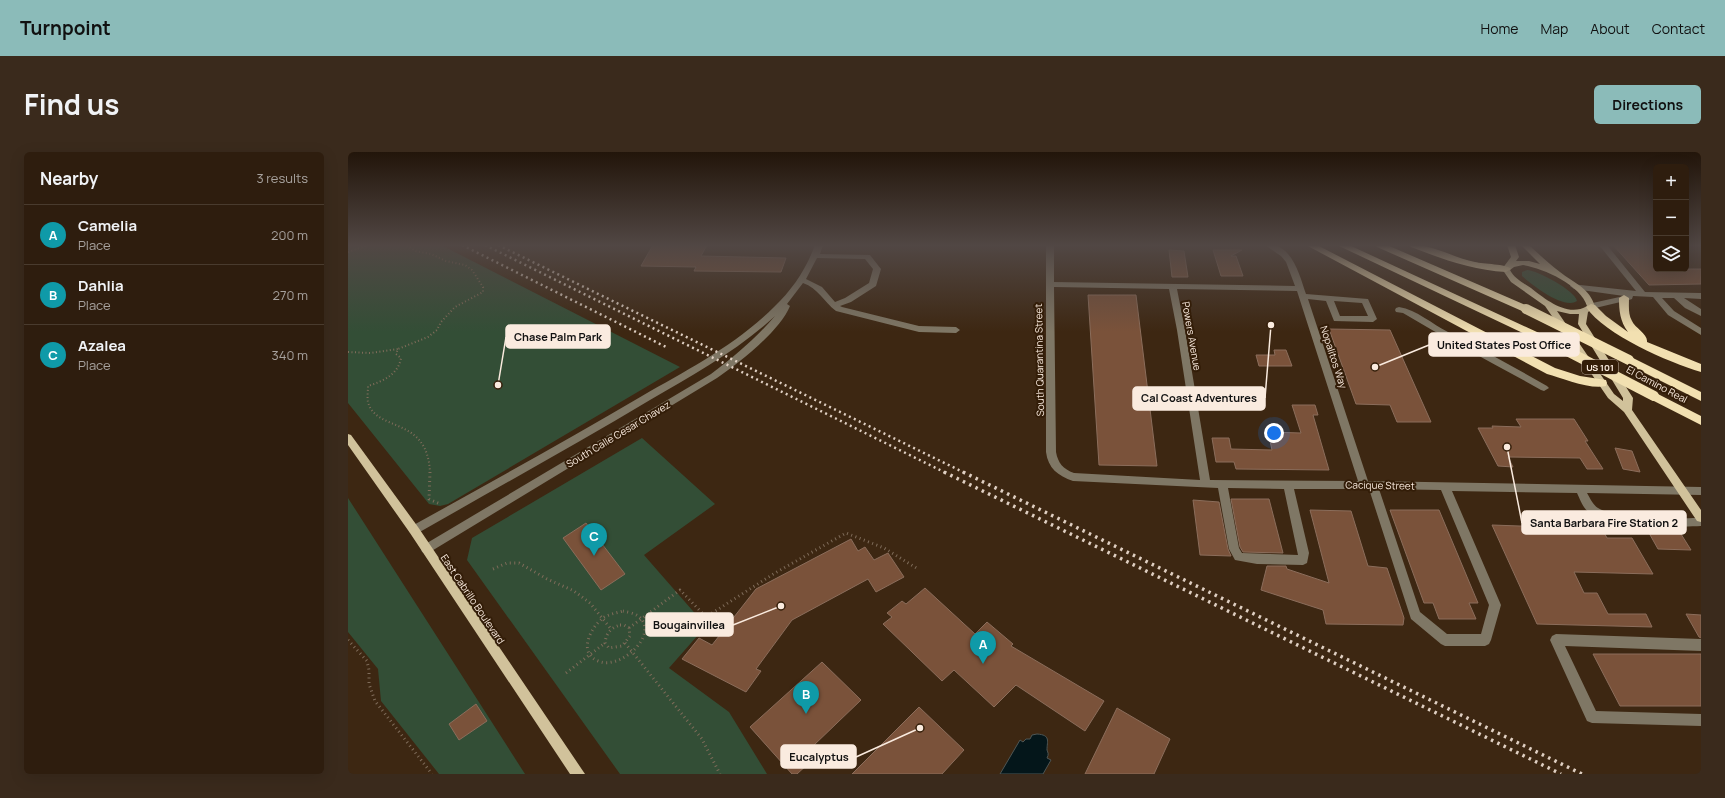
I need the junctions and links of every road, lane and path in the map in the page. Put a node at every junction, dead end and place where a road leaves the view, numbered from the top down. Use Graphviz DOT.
graph roads {
  1 [pos="475,274"];
  2 [pos="805,274"];
  3 [pos="876,274"];
  4 [pos="1049,274"];
  5 [pos="1293,274"];
  6 [pos="1366,274"];
  7 [pos="1404,274"];
  8 [pos="1446,274"];
  9 [pos="1509,274"];
  10 [pos="1557,274"];
  11 [pos="1624,274"];
  12 [pos="801,280"];
  13 [pos="1049,284"];
  14 [pos="1172,286"];
  15 [pos="1574,286"];
  16 [pos="1301,293"];
  17 [pos="1640,295"];
  18 [pos="1656,295"];
  19 [pos="1677,296"];
  20 [pos="1701,296"];
  21 [pos="789,297"];
  22 [pos="1329,298"];
  23 [pos="1624,298"];
  24 [pos="1663,304"];
  25 [pos="834,305"];
  26 [pos="1548,305"];
  27 [pos="1686,305"];
  28 [pos="1589,308"];
  29 [pos="1399,310"];
  30 [pos="1701,313"];
  31 [pos="956,330"];
  32 [pos="1701,332"];
  33 [pos="1651,347"];
  34 [pos="398,349"];
  35 [pos="348,352"];
  36 [pos="1701,368"];
  37 [pos="1602,383"];
  38 [pos="1544,388"];
  39 [pos="1701,397"];
  40 [pos="1627,410"];
  41 [pos="1701,421"];
  42 [pos="348,438"];
  43 [pos="1061,472"];
  44 [pos="1206,484"];
  45 [pos="1222,484"];
  46 [pos="1288,485"];
  47 [pos="1369,485"];
  48 [pos="1445,487"];
  49 [pos="1579,488"];
  50 [pos="1682,490"];
  51 [pos="1701,491"];
  52 [pos="442,505"];
  53 [pos="1701,518"];
  54 [pos="1701,522"];
  55 [pos="414,530"];
  56 [pos="426,549"];
  57 [pos="493,569"];
  58 [pos="918,569"];
  59 [pos="603,618"];
  60 [pos="642,618"];
  61 [pos="629,628"];
  62 [pos="611,629"];
  63 [pos="348,640"];
  64 [pos="605,643"];
  65 [pos="626,643"];
  66 [pos="1701,645"];
  67 [pos="632,653"];
  68 [pos="590,655"];
  69 [pos="566,673"];
  70 [pos="1701,720"];
  71 [pos="432,774"];
  72 [pos="578,774"];
  73 [pos="720,774"];
  1 -- 34 [label="path"];
  2 -- 12 [label="street, South Calle Cesar Chavez"];
  3 -- 25 [label="street"];
  4 -- 13 [label="street, South Quarantina Street"];
  5 -- 16 [label="street, Nopalitos Way"];
  6 -- 37 [label="highway"];
  7 -- 41 [label="highway, El Camino Real / US 101, bridge"];
  8 -- 39 [label="highway, El Camino Real / US 101, bridge"];
  9 -- 26 [label="main road"];
  10 -- 15 [label="main road"];
  11 -- 17 [label="street"];
  12 -- 21 [label="street, South Calle Cesar Chavez"];
  12 -- 25 [label="street"];
  13 -- 14 [label="street"];
  13 -- 43 [label="street, South Quarantina Street"];
  14 -- 16 [label="street"];
  14 -- 44 [label="street, Powers Avenue"];
  15 -- 17 [label="street"];
  15 -- 28 [label="main road"];
  16 -- 22 [label="street"];
  16 -- 47 [label="street, Nopalitos Way"];
  17 -- 18 [label="street"];
  17 -- 23 [label="street"];
  18 -- 19 [label="street"];
  18 -- 24 [label="street"];
  19 -- 20 [label="street"];
  19 -- 27 [label="street"];
  21 -- 55 [label="street, South Calle Cesar Chavez"];
  21 -- 56 [label="street, South Calle Cesar Chavez"];
  22 -- 22 [label="street"];
  23 -- 28 [label="street"];
  23 -- 33 [label="highway"];
  24 -- 27 [label="street"];
  24 -- 32 [label="street"];
  25 -- 31 [label="street"];
  26 -- 28 [label="main road"];
  26 -- 37 [label="main road"];
  27 -- 30 [label="street"];
  28 -- 33 [label="highway"];
  28 -- 40 [label="main road"];
  29 -- 38 [label="street"];
  33 -- 36 [label="highway"];
  34 -- 35 [label="path"];
  34 -- 52 [label="path"];
  37 -- 40 [label="main road"];
  40 -- 50 [label="main road"];
  42 -- 55 [label="main road, East Cabrillo Boulevard"];
  43 -- 44 [label="street, Cacique Street"];
  44 -- 45 [label="street, Cacique Street"];
  45 -- 46 [label="street, Cacique Street"];
  45 -- 46 [label="street"];
  46 -- 47 [label="street, Cacique Street"];
  47 -- 48 [label="street, Cacique Street"];
  47 -- 48 [label="street, Nopalitos Way"];
  48 -- 49 [label="street, Cacique Street"];
  49 -- 50 [label="street, Cacique Street"];
  49 -- 54 [label="street"];
  50 -- 51 [label="street, Cacique Street"];
  50 -- 53 [label="main road"];
  55 -- 56 [label="main road, East Cabrillo Boulevard"];
  56 -- 72 [label="main road, East Cabrillo Boulevard"];
  57 -- 59 [label="path"];
  58 -- 60 [label="path"];
  59 -- 60 [label="path"];
  59 -- 62 [label="path"];
  59 -- 68 [label="path"];
  60 -- 61 [label="path"];
  60 -- 67 [label="path"];
  61 -- 62 [label="path"];
  61 -- 65 [label="path"];
  62 -- 64 [label="path"];
  63 -- 71 [label="path"];
  64 -- 65 [label="path"];
  64 -- 68 [label="path"];
  65 -- 67 [label="path"];
  66 -- 70 [label="street"];
  67 -- 68 [label="path"];
  67 -- 73 [label="path"];
  68 -- 69 [label="path"];
}
